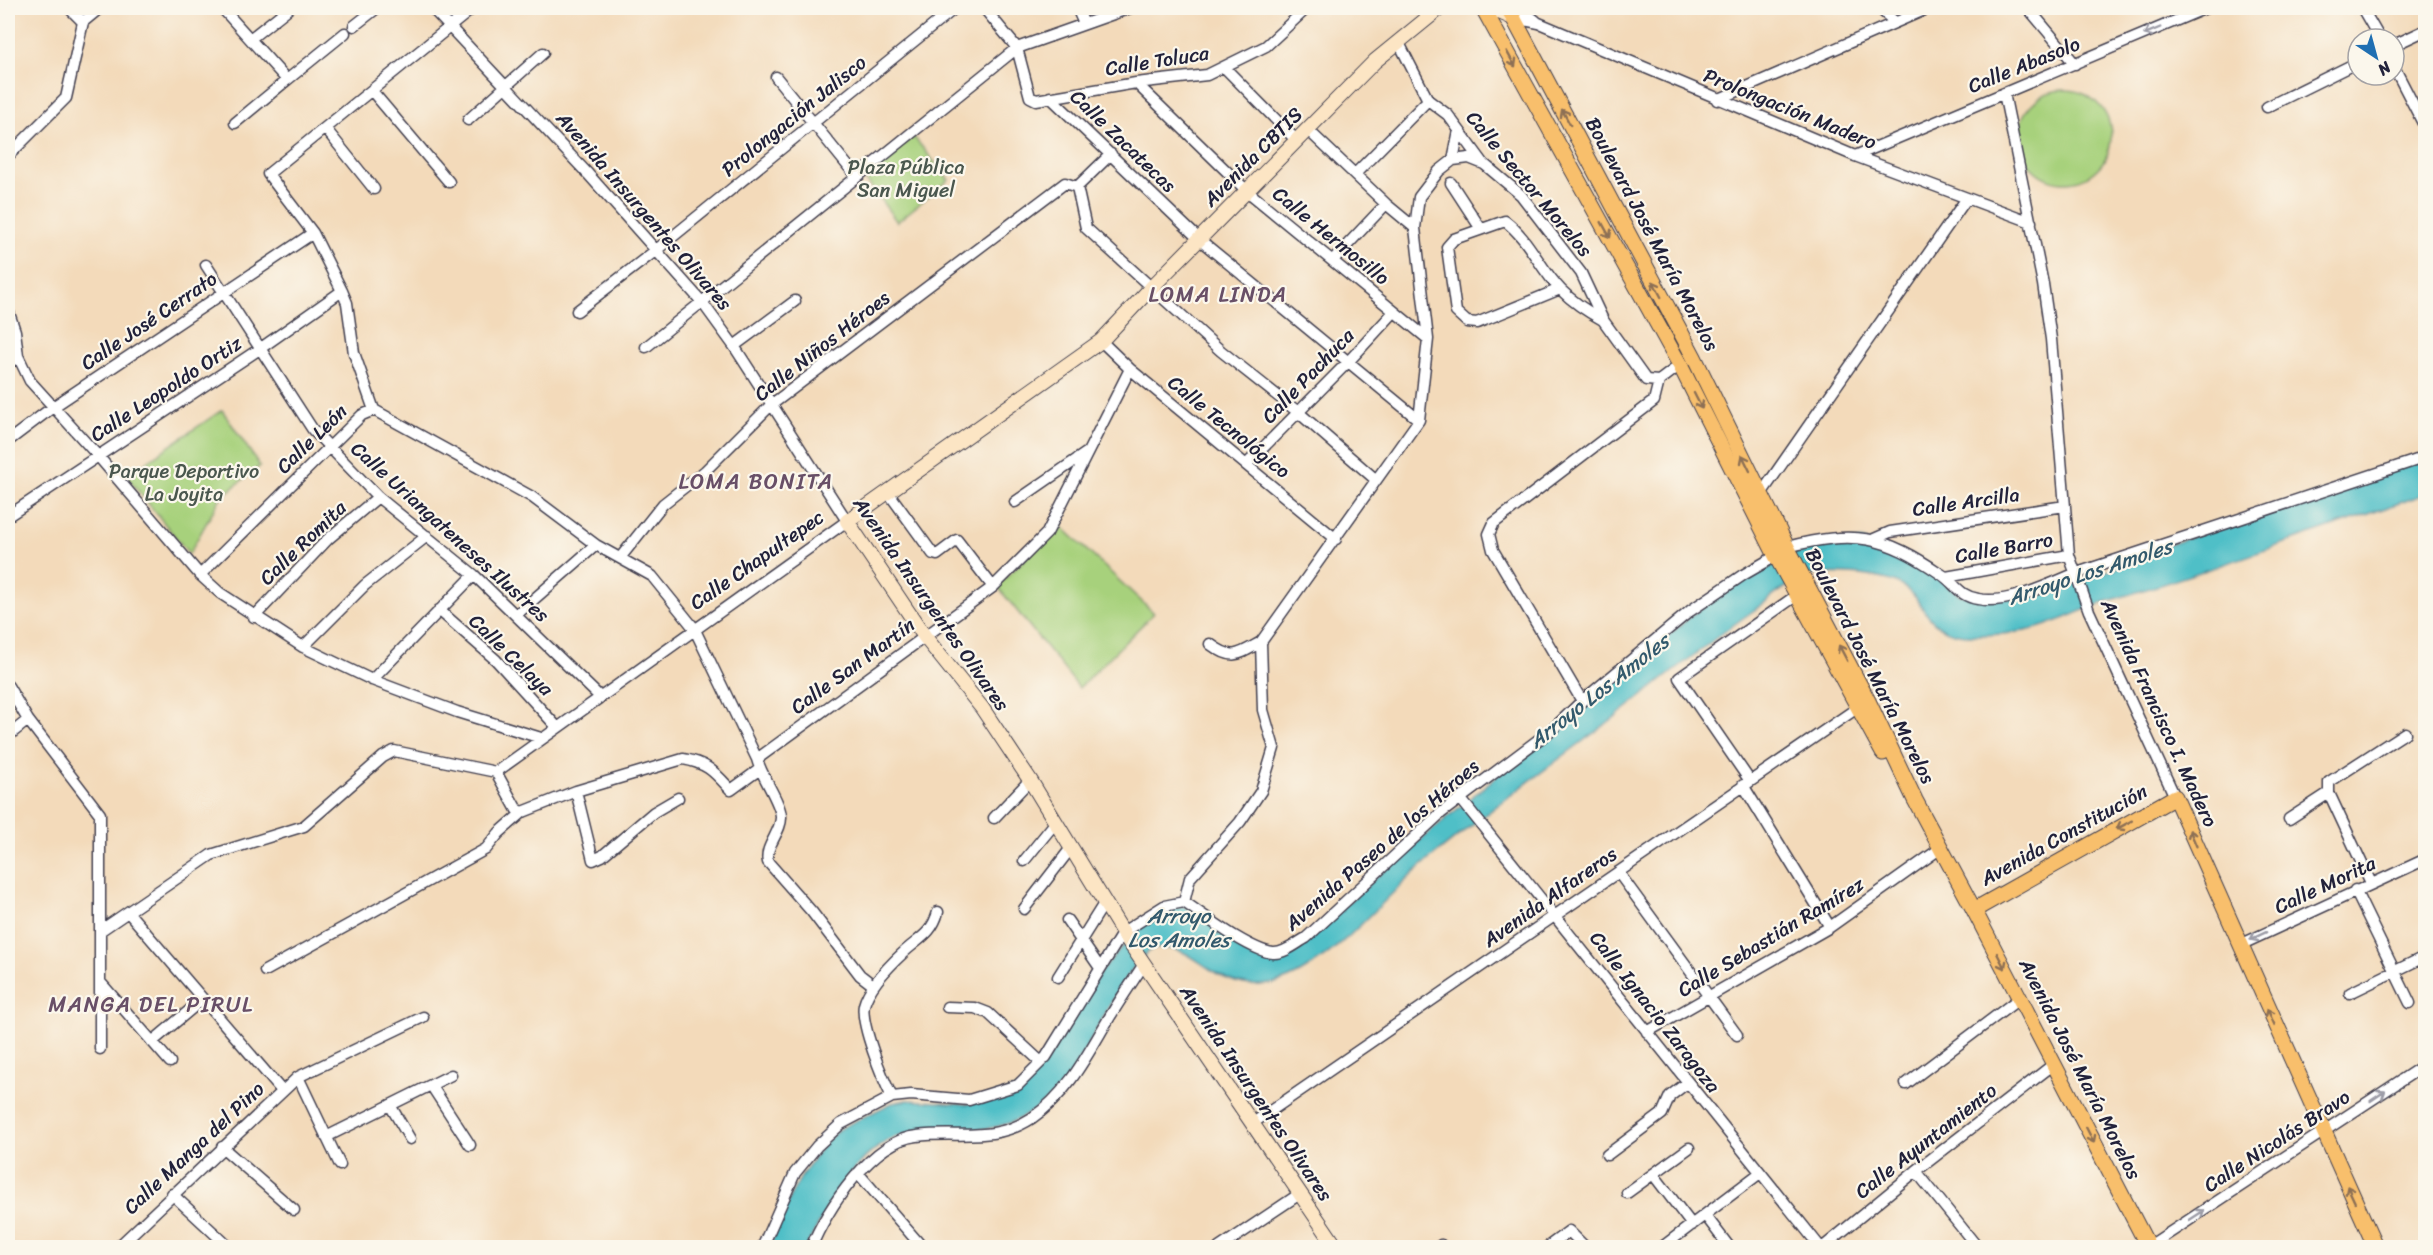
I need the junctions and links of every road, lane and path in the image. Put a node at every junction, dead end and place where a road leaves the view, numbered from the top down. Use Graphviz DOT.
graph roads {
  1 [pos="69,8"];
  2 [pos="100,8"];
  3 [pos="222,8"];
  4 [pos="289,8"];
  5 [pos="377,8"];
  6 [pos="432,8"];
  7 [pos="473,8"];
  8 [pos="956,8"];
  9 [pos="984,8"];
  10 [pos="1077,8"];
  11 [pos="1130,8"];
  12 [pos="1306,8"];
  13 [pos="1440,8"];
  14 [pos="1483,8"];
  15 [pos="1490,8"];
  16 [pos="1880,8"];
  17 [pos="1929,8"];
  18 [pos="2028,8"];
  19 [pos="2206,8"];
  20 [pos="2362,8"];
  21 [pos="1513,11"];
  22 [pos="83,22"];
  23 [pos="1895,22"];
  24 [pos="1084,24"];
  25 [pos="354,26"];
  26 [pos="449,27"];
  27 [pos="2373,27"];
  28 [pos="2426,30"];
  29 [pos="345,33"];
  30 [pos="250,39"];
  31 [pos="2406,39"];
  32 [pos="1398,41"];
  33 [pos="1017,48"];
  34 [pos="543,53"];
  35 [pos="2075,64"];
  36 [pos="1225,68"];
  37 [pos="2346,69"];
  38 [pos="776,77"];
  39 [pos="287,80"];
  40 [pos="1136,83"];
  41 [pos="505,86"];
  42 [pos="2404,87"];
  43 [pos="372,91"];
  44 [pos="2004,93"];
  45 [pos="1050,97"];
  46 [pos="1428,100"];
  47 [pos="1717,100"];
  48 [pos="2267,107"];
  49 [pos="468,120"];
  50 [pos="235,123"];
  51 [pos="814,123"];
  52 [pos="325,129"];
  53 [pos="2426,129"];
  54 [pos="1308,130"];
  55 [pos="1459,130"];
  56 [pos="1297,141"];
  57 [pos="1111,154"];
  58 [pos="8,156"];
  59 [pos="1855,156"];
  60 [pos="1453,160"];
  61 [pos="1484,164"];
  62 [pos="1356,173"];
  63 [pos="856,176"];
  64 [pos="449,182"];
  65 [pos="1451,183"];
  66 [pos="1077,187"];
  67 [pos="374,189"];
  68 [pos="1247,191"];
  69 [pos="1967,198"];
  70 [pos="1386,204"];
  71 [pos="2031,222"];
  72 [pos="1415,228"];
  73 [pos="1481,229"];
  74 [pos="313,233"];
  75 [pos="1200,240"];
  76 [pos="655,251"];
  77 [pos="1333,260"];
  78 [pos="206,265"];
  79 [pos="1150,288"];
  80 [pos="1560,290"];
  81 [pos="342,291"];
  82 [pos="224,292"];
  83 [pos="795,301"];
  84 [pos="702,302"];
  85 [pos="8,310"];
  86 [pos="577,311"];
  87 [pos="1394,312"];
  88 [pos="1603,320"];
  89 [pos="1428,339"];
  90 [pos="1101,341"];
  91 [pos="734,346"];
  92 [pos="645,347"];
  93 [pos="261,348"];
  94 [pos="18,356"];
  95 [pos="1348,362"];
  96 [pos="8,364"];
  97 [pos="1680,365"];
  98 [pos="1130,369"];
  99 [pos="1659,381"];
  100 [pos="771,405"];
  101 [pos="53,407"];
  102 [pos="374,410"];
  103 [pos="1298,412"];
  104 [pos="1419,420"];
  105 [pos="8,441"];
  106 [pos="329,447"];
  107 [pos="1088,452"];
  108 [pos="98,456"];
  109 [pos="2426,457"];
  110 [pos="1247,464"];
  111 [pos="1375,479"];
  112 [pos="888,492"];
  113 [pos="378,497"];
  114 [pos="1755,498"];
  115 [pos="1015,502"];
  116 [pos="2065,506"];
  117 [pos="8,513"];
  118 [pos="847,521"];
  119 [pos="427,536"];
  120 [pos="1336,539"];
  121 [pos="1874,539"];
  122 [pos="597,545"];
  123 [pos="1783,554"];
  124 [pos="2069,555"];
  125 [pos="620,558"];
  126 [pos="200,575"];
  127 [pos="474,575"];
  128 [pos="1946,577"];
  129 [pos="2075,577"];
  130 [pos="993,587"];
  131 [pos="1799,588"];
  132 [pos="439,610"];
  133 [pos="517,614"];
  134 [pos="254,617"];
  135 [pos="694,628"];
  136 [pos="925,637"];
  137 [pos="1261,642"];
  138 [pos="1210,644"];
  139 [pos="303,647"];
  140 [pos="372,680"];
  141 [pos="8,686"];
  142 [pos="600,697"];
  143 [pos="1582,701"];
  144 [pos="1863,705"];
  145 [pos="28,720"];
  146 [pos="557,726"];
  147 [pos="2405,733"];
  148 [pos="8,736"];
  149 [pos="541,738"];
  150 [pos="758,764"];
  151 [pos="496,772"];
  152 [pos="1030,780"];
  153 [pos="1747,783"];
  154 [pos="576,791"];
  155 [pos="2329,793"];
  156 [pos="2175,797"];
  157 [pos="678,798"];
  158 [pos="1461,800"];
  159 [pos="523,812"];
  160 [pos="994,818"];
  161 [pos="2289,819"];
  162 [pos="1055,823"];
  163 [pos="1071,848"];
  164 [pos="1941,848"];
  165 [pos="2426,859"];
  166 [pos="1024,861"];
  167 [pos="1618,872"];
  168 [pos="2372,883"];
  169 [pos="2355,890"];
  170 [pos="1105,902"];
  171 [pos="1184,902"];
  172 [pos="1024,909"];
  173 [pos="1974,910"];
  174 [pos="128,912"];
  175 [pos="938,912"];
  176 [pos="1556,916"];
  177 [pos="1067,920"];
  178 [pos="1830,927"];
  179 [pos="100,931"];
  180 [pos="1124,934"];
  181 [pos="1081,941"];
  182 [pos="2240,945"];
  183 [pos="2426,956"];
  184 [pos="1143,962"];
  185 [pos="1100,968"];
  186 [pos="265,971"];
  187 [pos="2394,972"];
  188 [pos="1058,977"];
  189 [pos="101,983"];
  190 [pos="873,985"];
  191 [pos="2350,993"];
  192 [pos="1708,997"];
  193 [pos="2020,998"];
  194 [pos="203,999"];
  195 [pos="2410,1004"];
  196 [pos="947,1007"];
  197 [pos="423,1017"];
  198 [pos="1647,1032"];
  199 [pos="1737,1035"];
  200 [pos="152,1042"];
  201 [pos="100,1049"];
  202 [pos="170,1062"];
  203 [pos="1041,1062"];
  204 [pos="2054,1064"];
  205 [pos="2426,1064"];
  206 [pos="451,1075"];
  207 [pos="298,1077"];
  208 [pos="1688,1082"];
  209 [pos="1906,1083"];
  210 [pos="431,1085"];
  211 [pos="282,1091"];
  212 [pos="892,1097"];
  213 [pos="390,1106"];
  214 [pos="1253,1123"];
  215 [pos="2323,1132"];
  216 [pos="326,1137"];
  217 [pos="410,1139"];
  218 [pos="470,1145"];
  219 [pos="222,1147"];
  220 [pos="1689,1148"];
  221 [pos="1607,1155"];
  222 [pos="340,1165"];
  223 [pos="1916,1171"];
  224 [pos="858,1173"];
  225 [pos="1760,1173"];
  226 [pos="1653,1174"];
  227 [pos="1301,1193"];
  228 [pos="1627,1193"];
  229 [pos="172,1194"];
  230 [pos="294,1210"];
  231 [pos="1705,1215"];
  232 [pos="1692,1225"];
  233 [pos="122,1246"];
  234 [pos="230,1248"];
  235 [pos="762,1248"];
  236 [pos="811,1248"];
  237 [pos="923,1248"];
  238 [pos="1219,1248"];
  239 [pos="1337,1248"];
  240 [pos="1546,1248"];
  241 [pos="1586,1248"];
  242 [pos="1661,1248"];
  243 [pos="1730,1248"];
  244 [pos="1822,1248"];
  245 [pos="1978,1248"];
  246 [pos="2148,1248"];
  247 [pos="2376,1248"];
  1 -- 22 [label="street"];
  2 -- 22 [label="street"];
  3 -- 30 [label="street"];
  4 -- 30 [label="street"];
  5 -- 25 [label="street"];
  6 -- 26 [label="street, Avenida Insurgentes Olivares"];
  7 -- 26 [label="street"];
  8 -- 51 [label="street, Prolongación Jalisco"];
  9 -- 33 [label="street"];
  10 -- 24 [label="street"];
  11 -- 24 [label="street"];
  12 -- 36 [label="street, Calle Toluca"];
  13 -- 32 [label="street, Avenida CBTIS"];
  14 -- 97 [label="main road, Boulevard José María Morelos, one-way"];
  15 -- 21 [label="street"];
  16 -- 23 [label="street"];
  17 -- 23 [label="street"];
  18 -- 35 [label="street"];
  19 -- 35 [label="street, Calle Abasolo, one-way"];
  20 -- 27 [label="street"];
  21 -- 47 [label="street, Prolongación Madero"];
  114 -- 21 [label="main road, Boulevard José María Morelos, one-way"];
  22 -- 58 [label="street"];
  23 -- 47 [label="street"];
  24 -- 33 [label="street"];
  26 -- 41 [label="street, Avenida Insurgentes Olivares"];
  26 -- 43 [label="street"];
  28 -- 31 [label="street"];
  29 -- 39 [label="street"];
  30 -- 39 [label="street"];
  32 -- 46 [label="street, Calle Sector Morelos"];
  32 -- 54 [label="street, Avenida CBTIS"];
  33 -- 45 [label="street, Calle Toluca"];
  33 -- 63 [label="street"];
  34 -- 41 [label="street"];
  35 -- 44 [label="street, Calle Abasolo"];
  36 -- 40 [label="street, Calle Toluca"];
  36 -- 56 [label="street"];
  37 -- 48 [label="street"];
  38 -- 51 [label="street"];
  39 -- 50 [label="street"];
  40 -- 45 [label="street, Calle Toluca"];
  40 -- 68 [label="street, Calle Hermosillo"];
  41 -- 49 [label="street"];
  41 -- 76 [label="street, Avenida Insurgentes Olivares"];
  42 -- 53 [label="street"];
  43 -- 52 [label="street"];
  43 -- 64 [label="street"];
  44 -- 59 [label="street, Calle Abasolo"];
  44 -- 71 [label="street, Avenida Francisco I. Madero"];
  45 -- 57 [label="street, Calle Zacatecas"];
  46 -- 55 [label="street, Calle Sector Morelos"];
  46 -- 62 [label="street"];
  47 -- 59 [label="street, Prolongación Madero"];
  51 -- 63 [label="street"];
  51 -- 76 [label="street, Prolongación Jalisco"];
  52 -- 67 [label="street"];
  52 -- 74 [label="street"];
  54 -- 56 [label="street, Avenida CBTIS"];
  54 -- 62 [label="street"];
  55 -- 60 [label="street"];
  55 -- 61 [label="street, Calle Sector Morelos"];
  56 -- 68 [label="street, Avenida CBTIS"];
  57 -- 66 [label="street"];
  57 -- 75 [label="street, Calle Zacatecas"];
  59 -- 69 [label="street, Prolongación Madero"];
  60 -- 61 [label="street"];
  60 -- 72 [label="street"];
  61 -- 88 [label="street, Calle Sector Morelos"];
  62 -- 70 [label="street"];
  63 -- 84 [label="street"];
  65 -- 73 [label="street"];
  66 -- 79 [label="street"];
  66 -- 100 [label="street, Calle Niños Héroes"];
  68 -- 75 [label="street, Avenida CBTIS"];
  68 -- 77 [label="street, Calle Hermosillo"];
  69 -- 71 [label="street, Prolongación Madero"];
  69 -- 114 [label="street"];
  70 -- 72 [label="street"];
  70 -- 77 [label="street"];
  71 -- 116 [label="street, Avenida Francisco I. Madero"];
  72 -- 89 [label="street"];
  73 -- 80 [label="street"];
  73 -- 80 [label="street"];
  74 -- 81 [label="street"];
  74 -- 82 [label="street, Calle José Cerrato"];
  75 -- 79 [label="street, Avenida CBTIS"];
  75 -- 95 [label="street, Calle Zacatecas"];
  76 -- 84 [label="street, Avenida Insurgentes Olivares"];
  76 -- 86 [label="street, Prolongación Jalisco"];
  77 -- 87 [label="street, Calle Hermosillo"];
  78 -- 82 [label="street, Calle Uriangateneses Ilustres"];
  79 -- 90 [label="street, Avenida CBTIS"];
  79 -- 103 [label="street"];
  80 -- 88 [label="street"];
  81 -- 93 [label="street, Calle Leopoldo Ortiz"];
  81 -- 102 [label="street"];
  82 -- 93 [label="street, Calle Uriangateneses Ilustres"];
  82 -- 101 [label="street, Calle José Cerrato"];
  83 -- 91 [label="street"];
  84 -- 91 [label="street, Avenida Insurgentes Olivares"];
  84 -- 92 [label="street"];
  85 -- 94 [label="street"];
  87 -- 89 [label="street, Calle Hermosillo"];
  87 -- 95 [label="street, Calle Pachuca"];
  88 -- 99 [label="street, Calle Sector Morelos"];
  89 -- 104 [label="street"];
  90 -- 98 [label="street, Calle Tecnológico"];
  90 -- 112 [label="street, Calle Chapultepec"];
  91 -- 100 [label="street, Avenida Insurgentes Olivares"];
  93 -- 106 [label="street, Calle Uriangateneses Ilustres"];
  93 -- 108 [label="street, Calle Leopoldo Ortiz"];
  94 -- 96 [label="street"];
  94 -- 101 [label="street"];
  95 -- 103 [label="street, Calle Pachuca"];
  95 -- 104 [label="street, Calle Zacatecas"];
  97 -- 99 [label="street"];
  97 -- 114 [label="main road, Boulevard José María Morelos, one-way"];
  98 -- 107 [label="street, Calle San Martín"];
  98 -- 110 [label="street, Calle Tecnológico"];
  99 -- 143 [label="street"];
  100 -- 118 [label="street, Avenida Insurgentes Olivares"];
  100 -- 125 [label="street, Calle Niños Héroes"];
  101 -- 105 [label="street, Calle José Cerrato"];
  101 -- 108 [label="street"];
  102 -- 106 [label="street, Calle León"];
  102 -- 122 [label="street"];
  103 -- 110 [label="street, Calle Pachuca"];
  103 -- 111 [label="street"];
  104 -- 111 [label="street"];
  106 -- 113 [label="street, Calle Uriangateneses Ilustres"];
  106 -- 126 [label="street, Calle León"];
  107 -- 115 [label="street"];
  107 -- 130 [label="street, Calle San Martín"];
  108 -- 117 [label="street, Calle Leopoldo Ortiz"];
  108 -- 126 [label="street"];
  109 -- 129 [label="street, Avenida Paseo de los Héroes"];
  110 -- 120 [label="street, Calle Tecnológico"];
  111 -- 120 [label="street"];
  112 -- 118 [label="street, Calle Chapultepec"];
  112 -- 130 [label="street"];
  113 -- 119 [label="street, Calle Uriangateneses Ilustres"];
  113 -- 134 [label="street, Calle Romita"];
  114 -- 123 [label="main road, Boulevard José María Morelos"];
  116 -- 121 [label="street, Calle Arcilla"];
  116 -- 124 [label="street, Avenida Francisco I. Madero"];
  118 -- 135 [label="street, Calle Chapultepec"];
  118 -- 136 [label="street, Avenida Insurgentes Olivares"];
  119 -- 127 [label="street, Calle Uriangateneses Ilustres"];
  119 -- 139 [label="street"];
  120 -- 137 [label="street"];
  121 -- 123 [label="street, Avenida Paseo de los Héroes"];
  121 -- 128 [label="street, Avenida Paseo de los Héroes"];
  122 -- 125 [label="street"];
  122 -- 133 [label="street"];
  123 -- 131 [label="main road, Boulevard José María Morelos"];
  123 -- 143 [label="street, Avenida Paseo de los Héroes"];
  124 -- 128 [label="street, Calle Barro"];
  124 -- 129 [label="street, Avenida Francisco I. Madero"];
  125 -- 135 [label="street"];
  126 -- 134 [label="street"];
  127 -- 132 [label="street"];
  127 -- 133 [label="street, Calle Uriangateneses Ilustres"];
  128 -- 129 [label="street, Avenida Paseo de los Héroes"];
  129 -- 156 [label="street, Avenida Francisco I. Madero"];
  130 -- 136 [label="street, Calle San Martín"];
  131 -- 144 [label="main road, Boulevard José María Morelos"];
  131 -- 153 [label="street"];
  132 -- 140 [label="street"];
  132 -- 146 [label="street, Calle Celaya"];
  133 -- 142 [label="street, Calle Uriangateneses Ilustres"];
  134 -- 139 [label="street"];
  135 -- 142 [label="street, Calle Chapultepec"];
  135 -- 150 [label="street"];
  136 -- 150 [label="street, Calle San Martín"];
  136 -- 152 [label="street, Avenida Insurgentes Olivares"];
  137 -- 138 [label="street"];
  137 -- 171 [label="street"];
  139 -- 140 [label="street"];
  140 -- 149 [label="street"];
  141 -- 145 [label="street"];
  142 -- 146 [label="street, Calle Chapultepec"];
  143 -- 158 [label="street, Avenida Paseo de los Héroes"];
  144 -- 153 [label="street, Avenida Alfareros"];
  144 -- 164 [label="main road, Boulevard José María Morelos"];
  145 -- 148 [label="street"];
  145 -- 179 [label="street"];
  146 -- 149 [label="street, Calle Chapultepec"];
  147 -- 155 [label="street"];
  149 -- 151 [label="street, Calle Chapultepec"];
  150 -- 154 [label="street, Calle San Martín"];
  150 -- 190 [label="street"];
  151 -- 159 [label="street"];
  151 -- 174 [label="street"];
  152 -- 160 [label="street"];
  152 -- 162 [label="street, Avenida Insurgentes Olivares"];
  153 -- 167 [label="street, Avenida Alfareros"];
  153 -- 178 [label="street"];
  154 -- 157 [label="street"];
  154 -- 159 [label="street"];
  155 -- 161 [label="street"];
  155 -- 168 [label="street"];
  156 -- 173 [label="main road, Avenida Constitución, one-way"];
  182 -- 156 [label="main road, Avenida Francisco I. Madero, one-way"];
  158 -- 171 [label="street, Avenida Paseo de los Héroes"];
  158 -- 176 [label="street, Calle Ignacio Zaragoza"];
  159 -- 186 [label="street"];
  162 -- 163 [label="street, Avenida Insurgentes Olivares"];
  162 -- 166 [label="street"];
  163 -- 170 [label="street, Avenida Insurgentes Olivares"];
  163 -- 172 [label="street"];
  164 -- 173 [label="main road, Avenida José María Morelos"];
  164 -- 178 [label="street, Calle Sebastián Ramírez"];
  165 -- 168 [label="street, Calle Morita"];
  167 -- 176 [label="street, Avenida Alfareros"];
  167 -- 192 [label="street"];
  168 -- 169 [label="street, Calle Morita"];
  169 -- 182 [label="street, Calle Morita, one-way"];
  169 -- 187 [label="street"];
  170 -- 180 [label="street, Avenida Insurgentes Olivares"];
  170 -- 181 [label="street"];
  171 -- 180 [label="street"];
  173 -- 193 [label="main road, Avenida José María Morelos, one-way"];
  174 -- 179 [label="street"];
  174 -- 194 [label="street"];
  175 -- 190 [label="street"];
  176 -- 198 [label="street, Calle Ignacio Zaragoza"];
  176 -- 214 [label="street, Avenida Alfareros"];
  177 -- 181 [label="street"];
  178 -- 192 [label="street, Calle Sebastián Ramírez"];
  179 -- 189 [label="street"];
  180 -- 184 [label="street, Avenida Insurgentes Olivares"];
  180 -- 185 [label="street"];
  181 -- 185 [label="street"];
  181 -- 188 [label="street"];
  215 -- 182 [label="main road, Avenida Francisco I. Madero, one-way"];
  183 -- 187 [label="street"];
  184 -- 214 [label="street, Avenida Insurgentes Olivares"];
  184 -- 224 [label="street"];
  185 -- 203 [label="street"];
  187 -- 191 [label="street"];
  187 -- 195 [label="street"];
  189 -- 200 [label="street"];
  189 -- 201 [label="street"];
  190 -- 212 [label="street"];
  192 -- 198 [label="street, Calle Sebastián Ramírez"];
  192 -- 199 [label="street"];
  193 -- 204 [label="main road, Avenida José María Morelos"];
  193 -- 209 [label="street"];
  194 -- 200 [label="street"];
  194 -- 211 [label="street"];
  196 -- 203 [label="street"];
  197 -- 207 [label="street, Calle Manga del Pino"];
  198 -- 208 [label="street, Calle Ignacio Zaragoza"];
  200 -- 202 [label="street"];
  203 -- 212 [label="street"];
  204 -- 223 [label="street, Calle Ayuntamiento"];
  204 -- 246 [label="main road, Avenida José María Morelos, one-way"];
  215 -- 205 [label="street, Calle Nicolás Bravo, one-way"];
  206 -- 210 [label="street"];
  207 -- 211 [label="street, Calle Manga del Pino"];
  207 -- 216 [label="street"];
  208 -- 221 [label="street"];
  208 -- 225 [label="street, Calle Ignacio Zaragoza"];
  210 -- 213 [label="street"];
  210 -- 218 [label="street"];
  211 -- 219 [label="street, Calle Manga del Pino"];
  212 -- 235 [label="street"];
  213 -- 216 [label="street"];
  213 -- 217 [label="street"];
  214 -- 227 [label="street, Avenida Insurgentes Olivares"];
  246 -- 215 [label="street, Calle Nicolás Bravo, one-way"];
  247 -- 215 [label="main road, Avenida Francisco I. Madero, one-way"];
  216 -- 222 [label="street"];
  219 -- 229 [label="street, Calle Manga del Pino"];
  219 -- 230 [label="street"];
  220 -- 226 [label="street"];
  223 -- 244 [label="street, Calle Ayuntamiento"];
  223 -- 245 [label="street"];
  224 -- 236 [label="street"];
  224 -- 237 [label="street"];
  225 -- 231 [label="street"];
  225 -- 244 [label="street, Calle Ignacio Zaragoza"];
  226 -- 228 [label="street"];
  226 -- 232 [label="street"];
  227 -- 238 [label="street"];
  227 -- 239 [label="street, Avenida Insurgentes Olivares"];
  229 -- 233 [label="street, Calle Manga del Pino"];
  229 -- 234 [label="street"];
  231 -- 232 [label="street"];
  231 -- 243 [label="street"];
  232 -- 242 [label="street"];
  240 -- 241 [label="street"];
}
